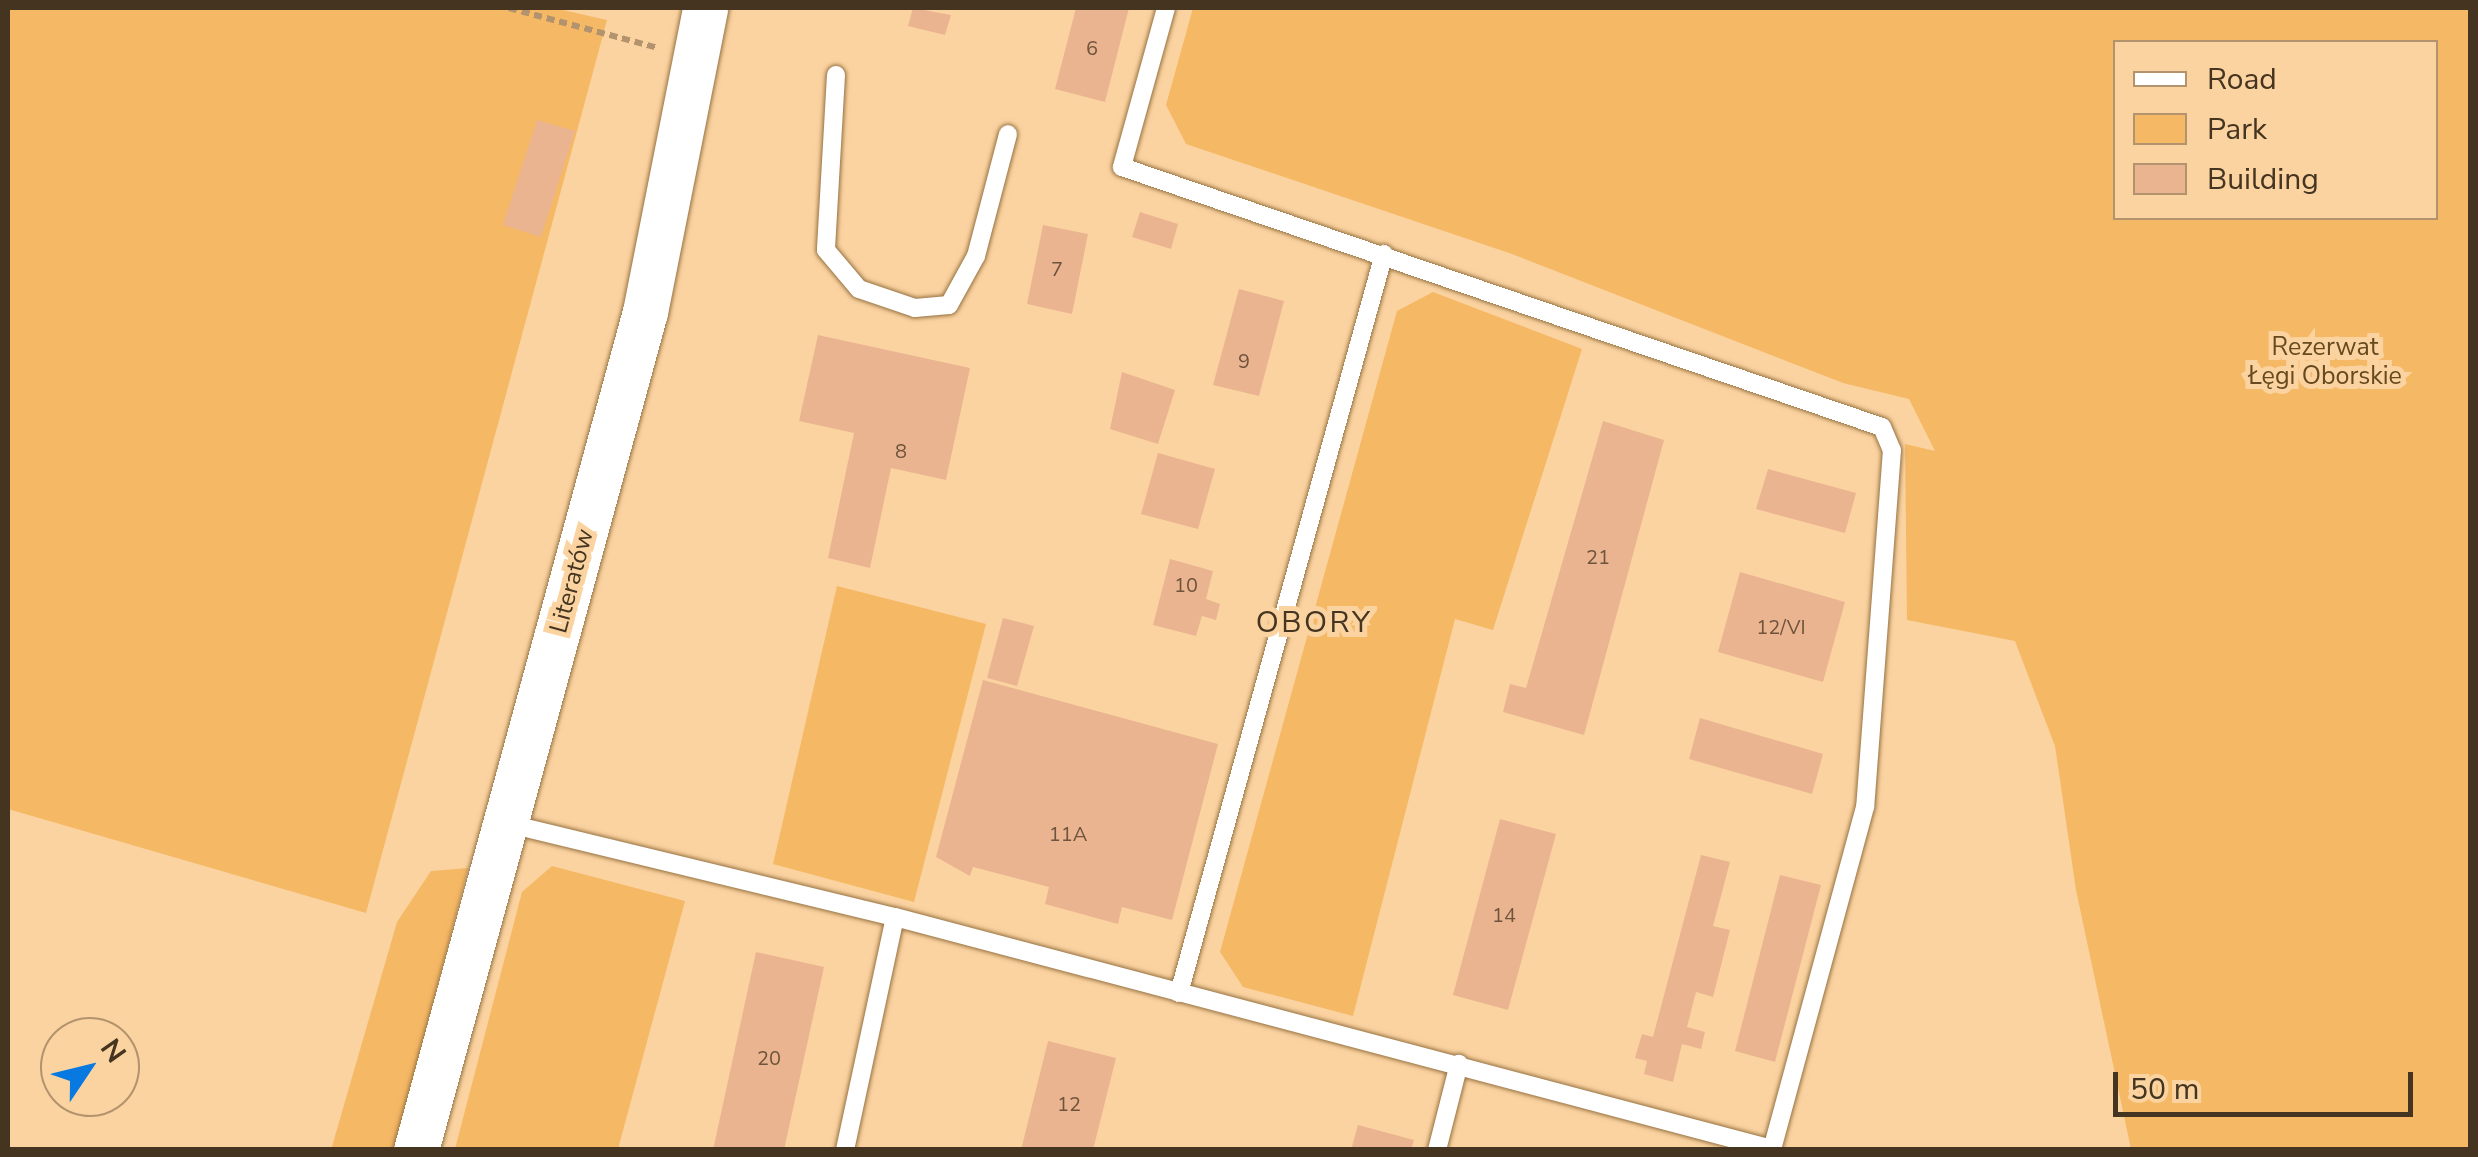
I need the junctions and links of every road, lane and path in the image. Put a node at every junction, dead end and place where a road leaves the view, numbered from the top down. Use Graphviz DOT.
graph roads {
  1 [pos="510,8"];
  2 [pos="705,8"];
  3 [pos="1166,8"];
  4 [pos="698,59"];
  5 [pos="836,75"];
  6 [pos="1008,134"];
  7 [pos="1384,254"];
  8 [pos="506,823"];
  9 [pos="894,917"];
  10 [pos="1178,993"];
  11 [pos="1459,1064"];
  12 [pos="1772,1149"];
  13 [pos="416,1150"];
  14 [pos="845,1150"];
  15 [pos="1437,1150"];
  1 -- 4 [label="path"];
  2 -- 4 [label="street, Literatów"];
  3 -- 7 [label="lane"];
  4 -- 8 [label="street, Literatów"];
  5 -- 6 [label="lane"];
  7 -- 10 [label="lane"];
  7 -- 12 [label="lane"];
  8 -- 9 [label="lane"];
  8 -- 13 [label="street, Literatów"];
  9 -- 10 [label="lane"];
  9 -- 14 [label="lane"];
  10 -- 11 [label="lane"];
  11 -- 12 [label="lane"];
  11 -- 15 [label="lane"];
}
